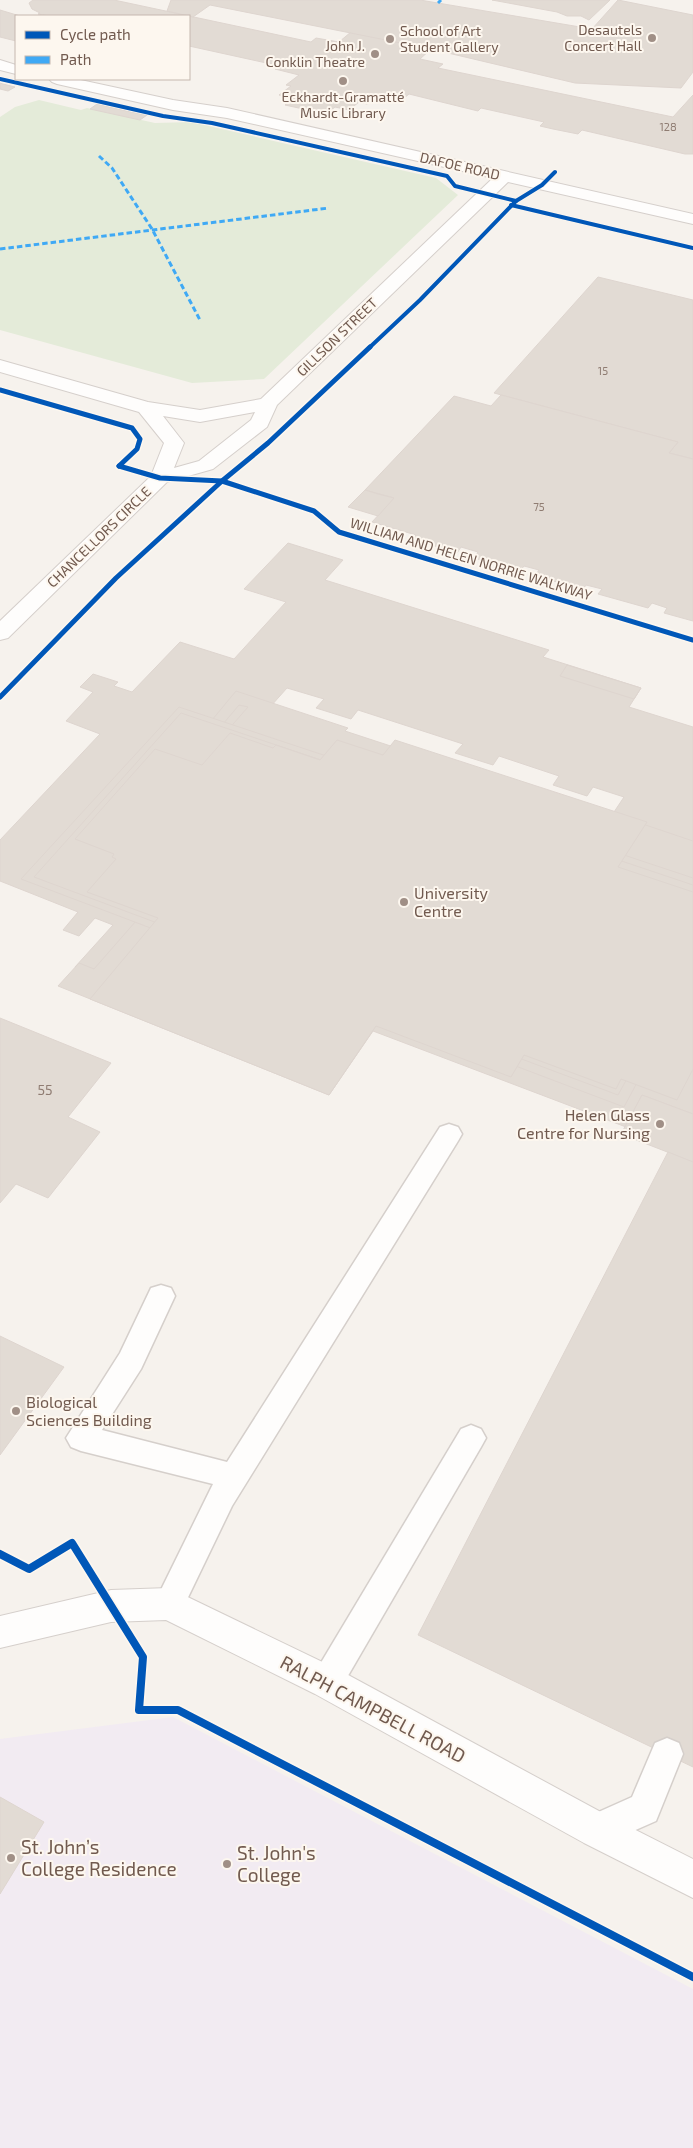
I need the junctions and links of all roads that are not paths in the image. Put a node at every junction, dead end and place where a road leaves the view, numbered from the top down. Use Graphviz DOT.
graph roads {
  1 [pos="0,57"];
  2 [pos="15,60"];
  3 [pos="0,65"];
  4 [pos="15,70"];
  5 [pos="61,80"];
  6 [pos="100,80"];
  7 [pos="227,113"];
  8 [pos="505,176"];
  9 [pos="693,219"];
  10 [pos="0,366"];
  11 [pos="268,403"];
  12 [pos="146,408"];
  13 [pos="160,478"];
  14 [pos="0,633"];
  15 [pos="449,1134"];
  16 [pos="161,1296"];
  17 [pos="471,1438"];
  18 [pos="235,1477"];
  19 [pos="169,1604"];
  20 [pos="0,1632"];
  21 [pos="327,1682"];
  22 [pos="667,1754"];
  23 [pos="597,1830"];
  24 [pos="693,1879"];
  1 -- 2 [label="street"];
  3 -- 4 [label="street"];
  5 -- 7 [label="street, DAFOE ROAD"];
  6 -- 7 [label="street, DAFOE ROAD"];
  7 -- 8 [label="street, DAFOE ROAD"];
  8 -- 9 [label="street, DAFOE ROAD"];
  8 -- 11 [label="street, GILLSON STREET"];
  10 -- 12 [label="street"];
  11 -- 12 [label="street"];
  11 -- 13 [label="street, GILLSON STREET"];
  12 -- 13 [label="street, CHANCELLORS CIRCLE"];
  13 -- 14 [label="street, CHANCELLORS CIRCLE"];
  15 -- 18 [label="lane"];
  16 -- 18 [label="lane"];
  17 -- 21 [label="lane"];
  18 -- 19 [label="lane"];
  19 -- 20 [label="street, RALPH CAMPBELL ROAD"];
  19 -- 21 [label="street, RALPH CAMPBELL ROAD"];
  21 -- 23 [label="street, RALPH CAMPBELL ROAD"];
  22 -- 23 [label="lane"];
  23 -- 24 [label="street, RALPH CAMPBELL ROAD"];
}
